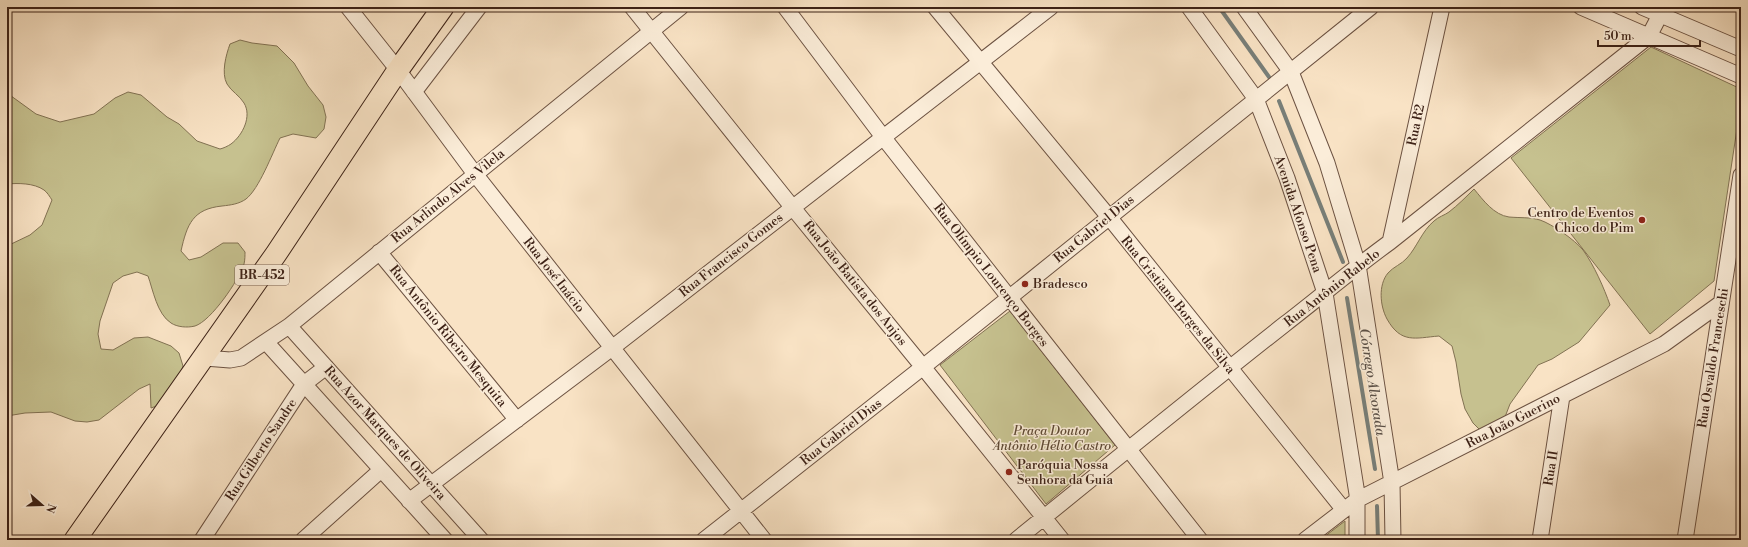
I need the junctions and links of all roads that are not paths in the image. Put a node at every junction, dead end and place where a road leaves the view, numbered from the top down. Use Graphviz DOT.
graph roads {
  1 [pos="348,7"];
  2 [pos="442,7"];
  3 [pos="478,7"];
  4 [pos="632,7"];
  5 [pos="681,7"];
  6 [pos="785,7"];
  7 [pos="935,7"];
  8 [pos="1051,7"];
  9 [pos="1189,7"];
  10 [pos="1244,7"];
  11 [pos="1371,7"];
  12 [pos="1442,7"];
  13 [pos="1581,7"];
  14 [pos="1642,7"];
  15 [pos="1660,15"];
  16 [pos="652,31"];
  17 [pos="1648,36"];
  18 [pos="1741,49"];
  19 [pos="980,62"];
  20 [pos="398,70"];
  21 [pos="1291,72"];
  22 [pos="1741,76"];
  23 [pos="414,92"];
  24 [pos="1256,99"];
  25 [pos="883,137"];
  26 [pos="475,174"];
  27 [pos="1741,176"];
  28 [pos="792,208"];
  29 [pos="1109,218"];
  30 [pos="1390,242"];
  31 [pos="379,252"];
  32 [pos="1358,265"];
  33 [pos="1325,293"];
  34 [pos="1009,297"];
  35 [pos="1721,303"];
  36 [pos="289,326"];
  37 [pos="266,342"];
  38 [pos="612,348"];
  39 [pos="205,358"];
  40 [pos="326,367"];
  41 [pos="923,367"];
  42 [pos="1229,369"];
  43 [pos="304,384"];
  44 [pos="1562,396"];
  45 [pos="517,420"];
  46 [pos="1128,449"];
  47 [pos="381,470"];
  48 [pos="1392,483"];
  49 [pos="430,484"];
  50 [pos="1357,500"];
  51 [pos="409,501"];
  52 [pos="1344,510"];
  53 [pos="740,511"];
  54 [pos="1044,517"];
  55 [pos="75,540"];
  56 [pos="202,540"];
  57 [pos="303,540"];
  58 [pos="445,540"];
  59 [pos="480,540"];
  60 [pos="704,540"];
  61 [pos="764,540"];
  62 [pos="1016,540"];
  63 [pos="1062,540"];
  64 [pos="1200,540"];
  65 [pos="1305,540"];
  66 [pos="1358,540"];
  67 [pos="1393,540"];
  68 [pos="1540,540"];
  69 [pos="1685,540"];
  1 -- 20 [label="street, Rua José Inácio"];
  2 -- 20 [label="highway, BR-452"];
  3 -- 23 [label="street"];
  4 -- 16 [label="street, Rua João Batista dos Anjos"];
  5 -- 16 [label="street, Rua Arlindo Alves Vilela"];
  6 -- 25 [label="street, Rua Olímpio Lourenço Borges"];
  7 -- 19 [label="street, Rua Cristiano Borges da Silva"];
  8 -- 19 [label="street, Rua Francisco Gomes"];
  9 -- 24 [label="street, Avenida Afonso Pena"];
  10 -- 21 [label="street"];
  11 -- 21 [label="street, Rua Gabriel Dias"];
  12 -- 30 [label="street, Rua R2"];
  13 -- 17 [label="street"];
  14 -- 15 [label="street"];
  15 -- 17 [label="street"];
  15 -- 18 [label="street"];
  16 -- 26 [label="street, Rua Arlindo Alves Vilela"];
  16 -- 28 [label="street, Rua João Batista dos Anjos"];
  17 -- 22 [label="street"];
  17 -- 30 [label="street, Rua Antônio Rabelo"];
  19 -- 25 [label="street, Rua Francisco Gomes"];
  19 -- 29 [label="street, Rua Cristiano Borges da Silva"];
  20 -- 23 [label="street, Rua José Inácio"];
  20 -- 39 [label="highway, BR-452"];
  21 -- 24 [label="street, Rua Gabriel Dias"];
  21 -- 32 [label="street"];
  23 -- 26 [label="street, Rua José Inácio"];
  24 -- 29 [label="street, Rua Gabriel Dias"];
  24 -- 33 [label="street, Avenida Afonso Pena"];
  25 -- 28 [label="street, Rua Francisco Gomes"];
  25 -- 34 [label="street, Rua Olímpio Lourenço Borges"];
  26 -- 31 [label="street, Rua Arlindo Alves Vilela"];
  26 -- 38 [label="street, Rua José Inácio"];
  27 -- 35 [label="street, Rua Osvaldo Franceschi"];
  28 -- 38 [label="street, Rua Francisco Gomes"];
  28 -- 41 [label="street, Rua João Batista dos Anjos"];
  29 -- 34 [label="street, Rua Gabriel Dias"];
  29 -- 42 [label="street, Rua Cristiano Borges da Silva"];
  30 -- 32 [label="street, Rua Antônio Rabelo"];
  31 -- 36 [label="street, Rua Arlindo Alves Vilela"];
  31 -- 45 [label="street, Rua Antônio Ribeiro Mesquita"];
  32 -- 33 [label="street, Rua Antônio Rabelo"];
  32 -- 48 [label="street"];
  33 -- 42 [label="street, Rua Antônio Rabelo"];
  33 -- 50 [label="street, Avenida Afonso Pena"];
  34 -- 41 [label="street, Rua Gabriel Dias"];
  34 -- 46 [label="street, Rua Olímpio Lourenço Borges"];
  35 -- 44 [label="street, Rua João Guerino"];
  35 -- 69 [label="street, Rua Osvaldo Franceschi"];
  36 -- 37 [label="street, Rua Arlindo Alves Vilela"];
  36 -- 40 [label="street, Rua Azor Marques de Oliveira"];
  37 -- 39 [label="street, Rua Arlindo Alves Vilela"];
  37 -- 43 [label="street, Rua Azor Marques de Oliveira"];
  38 -- 45 [label="street, Rua Francisco Gomes"];
  38 -- 53 [label="street, Rua José Inácio"];
  39 -- 55 [label="highway, BR-452"];
  40 -- 43 [label="street, Rua Gilberto Sandre"];
  40 -- 49 [label="street, Rua Azor Marques de Oliveira"];
  41 -- 53 [label="street, Rua Gabriel Dias"];
  41 -- 54 [label="street, Rua João Batista dos Anjos"];
  42 -- 46 [label="street, Rua Antônio Rabelo"];
  42 -- 52 [label="street, Rua Cristiano Borges da Silva"];
  43 -- 47 [label="street, Rua Azor Marques de Oliveira"];
  43 -- 56 [label="street, Rua Gilberto Sandre"];
  44 -- 48 [label="street, Rua João Guerino"];
  44 -- 68 [label="street, Rua II"];
  45 -- 49 [label="street, Rua Francisco Gomes"];
  46 -- 54 [label="street, Rua Antônio Rabelo"];
  46 -- 64 [label="street, Rua Olímpio Lourenço Borges"];
  47 -- 51 [label="street, Rua Azor Marques de Oliveira"];
  47 -- 57 [label="street"];
  48 -- 50 [label="street, Rua João Guerino"];
  48 -- 67 [label="street"];
  49 -- 51 [label="street, Rua Francisco Gomes"];
  49 -- 59 [label="street, Rua Azor Marques de Oliveira"];
  50 -- 52 [label="street, Rua João Guerino"];
  50 -- 66 [label="street, Avenida Afonso Pena"];
  51 -- 58 [label="street, Rua Azor Marques de Oliveira"];
  52 -- 65 [label="street, Rua João Guerino"];
  53 -- 60 [label="street, Rua Gabriel Dias"];
  53 -- 61 [label="street, Rua José Inácio"];
  54 -- 62 [label="street, Rua Antônio Rabelo"];
  54 -- 63 [label="street, Rua João Batista dos Anjos"];
}
